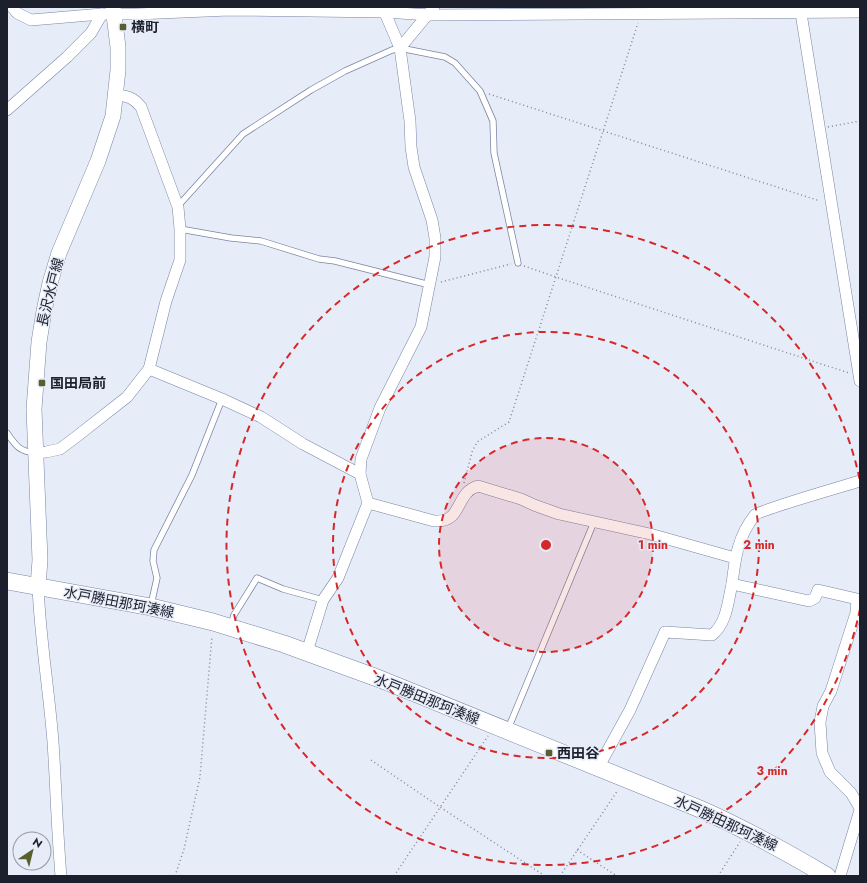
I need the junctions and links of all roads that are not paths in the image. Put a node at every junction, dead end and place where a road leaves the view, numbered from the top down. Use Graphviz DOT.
graph roads {
  1 [pos="12,7"];
  2 [pos="384,10"];
  3 [pos="800,10"];
  4 [pos="432,11"];
  5 [pos="109,12"];
  6 [pos="860,12"];
  7 [pos="400,48"];
  8 [pos="116,95"];
  9 [pos="7,110"];
  10 [pos="178,207"];
  11 [pos="180,229"];
  12 [pos="518,263"];
  13 [pos="430,285"];
  14 [pos="149,369"];
  15 [pos="859,377"];
  16 [pos="222,400"];
  17 [pos="7,433"];
  18 [pos="36,453"];
  19 [pos="360,474"];
  20 [pos="860,481"];
  21 [pos="368,503"];
  22 [pos="594,522"];
  23 [pos="735,558"];
  24 [pos="7,581"];
  25 [pos="732,584"];
  26 [pos="38,586"];
  27 [pos="324,600"];
  28 [pos="150,607"];
  29 [pos="858,614"];
  30 [pos="231,627"];
  31 [pos="307,652"];
  32 [pos="501,728"];
  33 [pos="598,768"];
  34 [pos="860,809"];
  35 [pos="61,876"];
  36 [pos="827,876"];
  37 [pos="840,876"];
  1 -- 5 [label="street"];
  2 -- 4 [label="street"];
  2 -- 5 [label="street"];
  2 -- 7 [label="street"];
  3 -- 4 [label="street"];
  3 -- 6 [label="street"];
  3 -- 15 [label="street"];
  4 -- 7 [label="street"];
  5 -- 8 [label="main road, 長沢水戸線"];
  5 -- 9 [label="street"];
  7 -- 10 [label="lane"];
  7 -- 12 [label="lane"];
  7 -- 13 [label="street"];
  8 -- 10 [label="street"];
  8 -- 18 [label="main road, 長沢水戸線"];
  10 -- 11 [label="street"];
  11 -- 13 [label="lane"];
  11 -- 14 [label="street"];
  13 -- 19 [label="street"];
  14 -- 16 [label="street"];
  14 -- 18 [label="street"];
  16 -- 19 [label="street"];
  16 -- 28 [label="lane"];
  17 -- 18 [label="lane"];
  18 -- 26 [label="main road, 長沢水戸線"];
  19 -- 21 [label="street"];
  20 -- 23 [label="street"];
  21 -- 22 [label="street"];
  21 -- 27 [label="street"];
  22 -- 23 [label="street"];
  22 -- 32 [label="lane"];
  23 -- 25 [label="street"];
  24 -- 26 [label="main road, 水戸勝田那珂湊線"];
  25 -- 29 [label="street"];
  25 -- 33 [label="street"];
  26 -- 28 [label="main road, 水戸勝田那珂湊線"];
  26 -- 35 [label="street"];
  27 -- 30 [label="lane"];
  27 -- 31 [label="street"];
  28 -- 30 [label="main road, 水戸勝田那珂湊線"];
  29 -- 34 [label="street"];
  30 -- 31 [label="main road, 水戸勝田那珂湊線"];
  31 -- 32 [label="main road, 水戸勝田那珂湊線"];
  32 -- 33 [label="main road, 水戸勝田那珂湊線"];
  33 -- 36 [label="main road, 水戸勝田那珂湊線"];
  34 -- 37 [label="street"];
}
